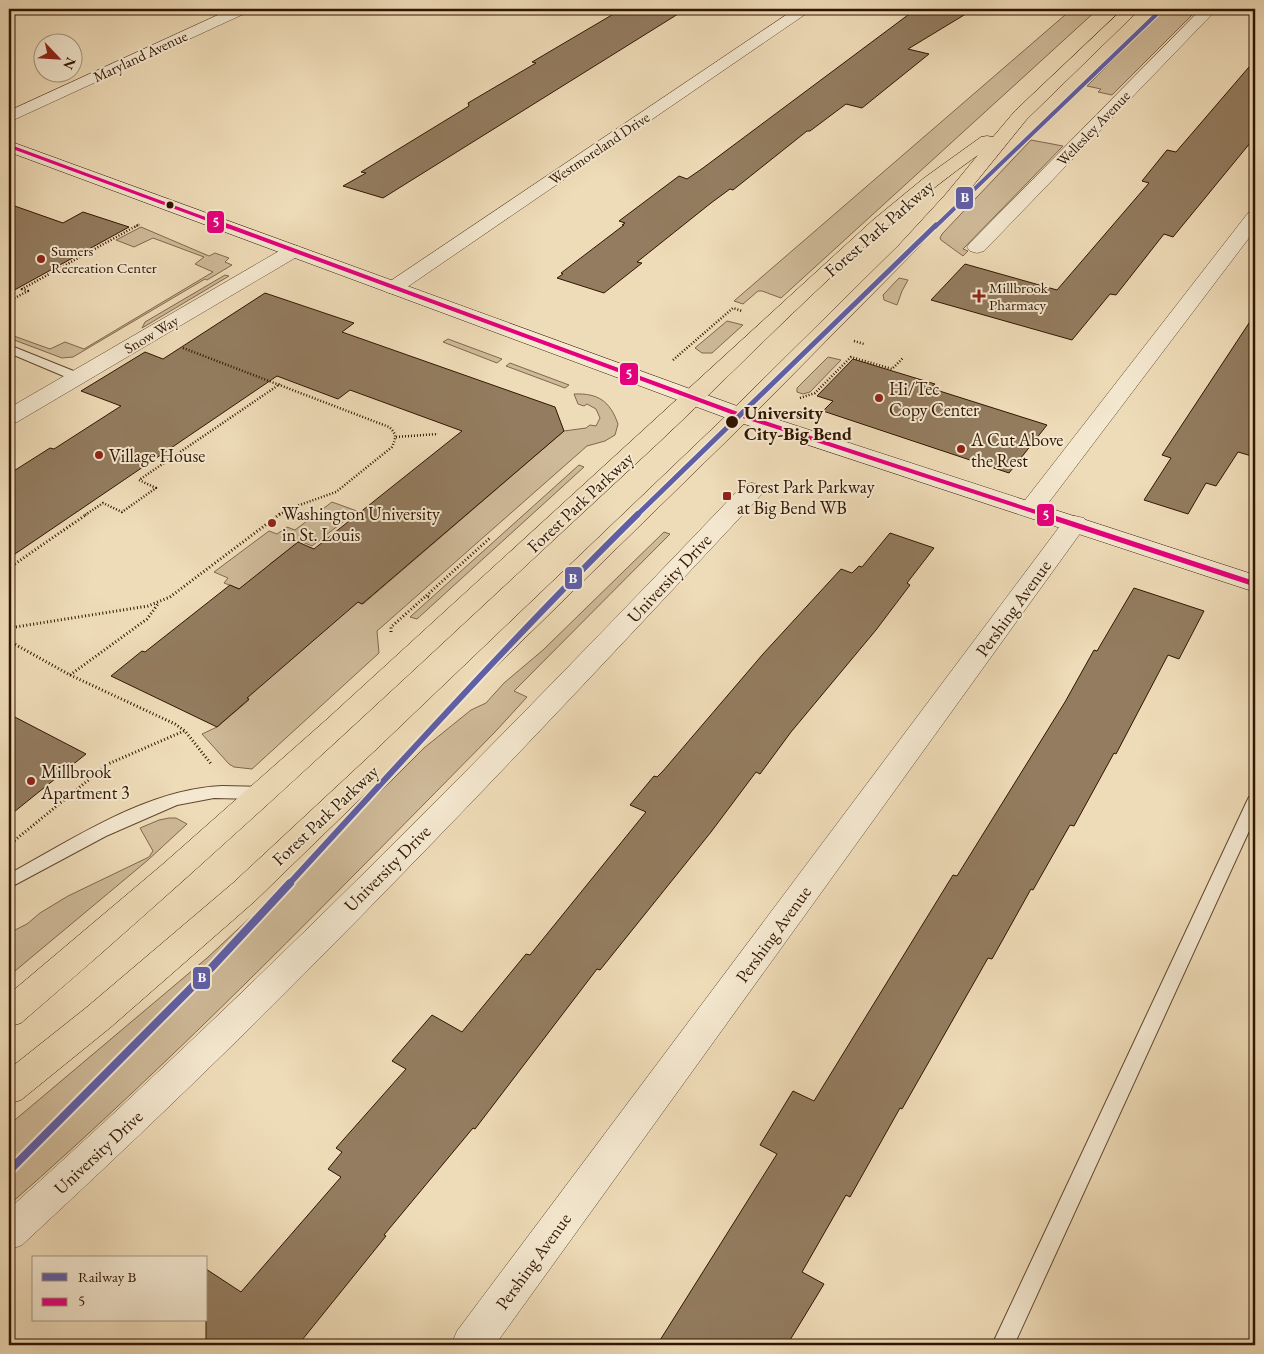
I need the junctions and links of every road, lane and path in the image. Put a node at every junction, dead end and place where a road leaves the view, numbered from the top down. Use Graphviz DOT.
graph roads {
  1 [pos="243,9"];
  2 [pos="805,9"];
  3 [pos="1132,9"];
  4 [pos="1209,9"];
  5 [pos="1247,9"];
  6 [pos="1255,10"];
  7 [pos="1021,115"];
  8 [pos="9,117"];
  9 [pos="9,146"];
  10 [pos="1255,216"];
  11 [pos="140,224"];
  12 [pos="977,248"];
  13 [pos="293,251"];
  14 [pos="38,280"];
  15 [pos="42,282"];
  16 [pos="393,288"];
  17 [pos="9,302"];
  18 [pos="747,307"];
  19 [pos="175,344"];
  20 [pos="9,350"];
  21 [pos="903,358"];
  22 [pos="672,362"];
  23 [pos="77,377"];
  24 [pos="280,384"];
  25 [pos="693,398"];
  26 [pos="798,398"];
  27 [pos="740,415"];
  28 [pos="9,417"];
  29 [pos="438,434"];
  30 [pos="396,438"];
  31 [pos="752,490"];
  32 [pos="1031,509"];
  33 [pos="1075,524"];
  34 [pos="9,568"];
  35 [pos="1255,584"];
  36 [pos="426,596"];
  37 [pos="159,602"];
  38 [pos="405,614"];
  39 [pos="9,628"];
  40 [pos="9,641"];
  41 [pos="70,675"];
  42 [pos="185,731"];
  43 [pos="232,792"];
  44 [pos="262,793"];
  45 [pos="1255,801"];
  46 [pos="9,846"];
  47 [pos="9,882"];
  48 [pos="9,1013"];
  49 [pos="9,1089"];
  50 [pos="9,1233"];
  51 [pos="471,1345"];
  52 [pos="1003,1345"];
  1 -- 8 [label="street, Maryland Avenue"];
  2 -- 16 [label="street, Westmoreland Drive"];
  3 -- 7 [label="main road, Forest Park Parkway"];
  4 -- 12 [label="street, Wellesley Avenue"];
  5 -- 6 [label="street"];
  7 -- 25 [label="main road, Forest Park Parkway"];
  7 -- 27 [label="main road, Forest Park Parkway"];
  9 -- 13 [label="street"];
  10 -- 32 [label="street"];
  11 -- 14 [label="path"];
  13 -- 16 [label="street"];
  13 -- 23 [label="street, Snow Way"];
  14 -- 15 [label="path"];
  14 -- 17 [label="path"];
  16 -- 25 [label="street"];
  18 -- 22 [label="path"];
  19 -- 24 [label="path"];
  20 -- 23 [label="lane"];
  21 -- 26 [label="path"];
  23 -- 28 [label="street, Snow Way"];
  24 -- 30 [label="path"];
  24 -- 34 [label="path"];
  25 -- 27 [label="street"];
  25 -- 44 [label="main road, Forest Park Parkway"];
  27 -- 32 [label="street"];
  27 -- 49 [label="main road, Forest Park Parkway"];
  29 -- 30 [label="path"];
  30 -- 37 [label="path"];
  31 -- 50 [label="street, University Drive"];
  32 -- 33 [label="street"];
  33 -- 35 [label="street"];
  33 -- 51 [label="street, Pershing Avenue"];
  36 -- 38 [label="path"];
  37 -- 39 [label="path"];
  37 -- 41 [label="path"];
  40 -- 41 [label="path"];
  41 -- 42 [label="path"];
  42 -- 43 [label="path"];
  42 -- 46 [label="path"];
  43 -- 44 [label="lane"];
  43 -- 47 [label="lane"];
  44 -- 48 [label="main road, Forest Park Parkway"];
  45 -- 52 [label="lane"];
}
